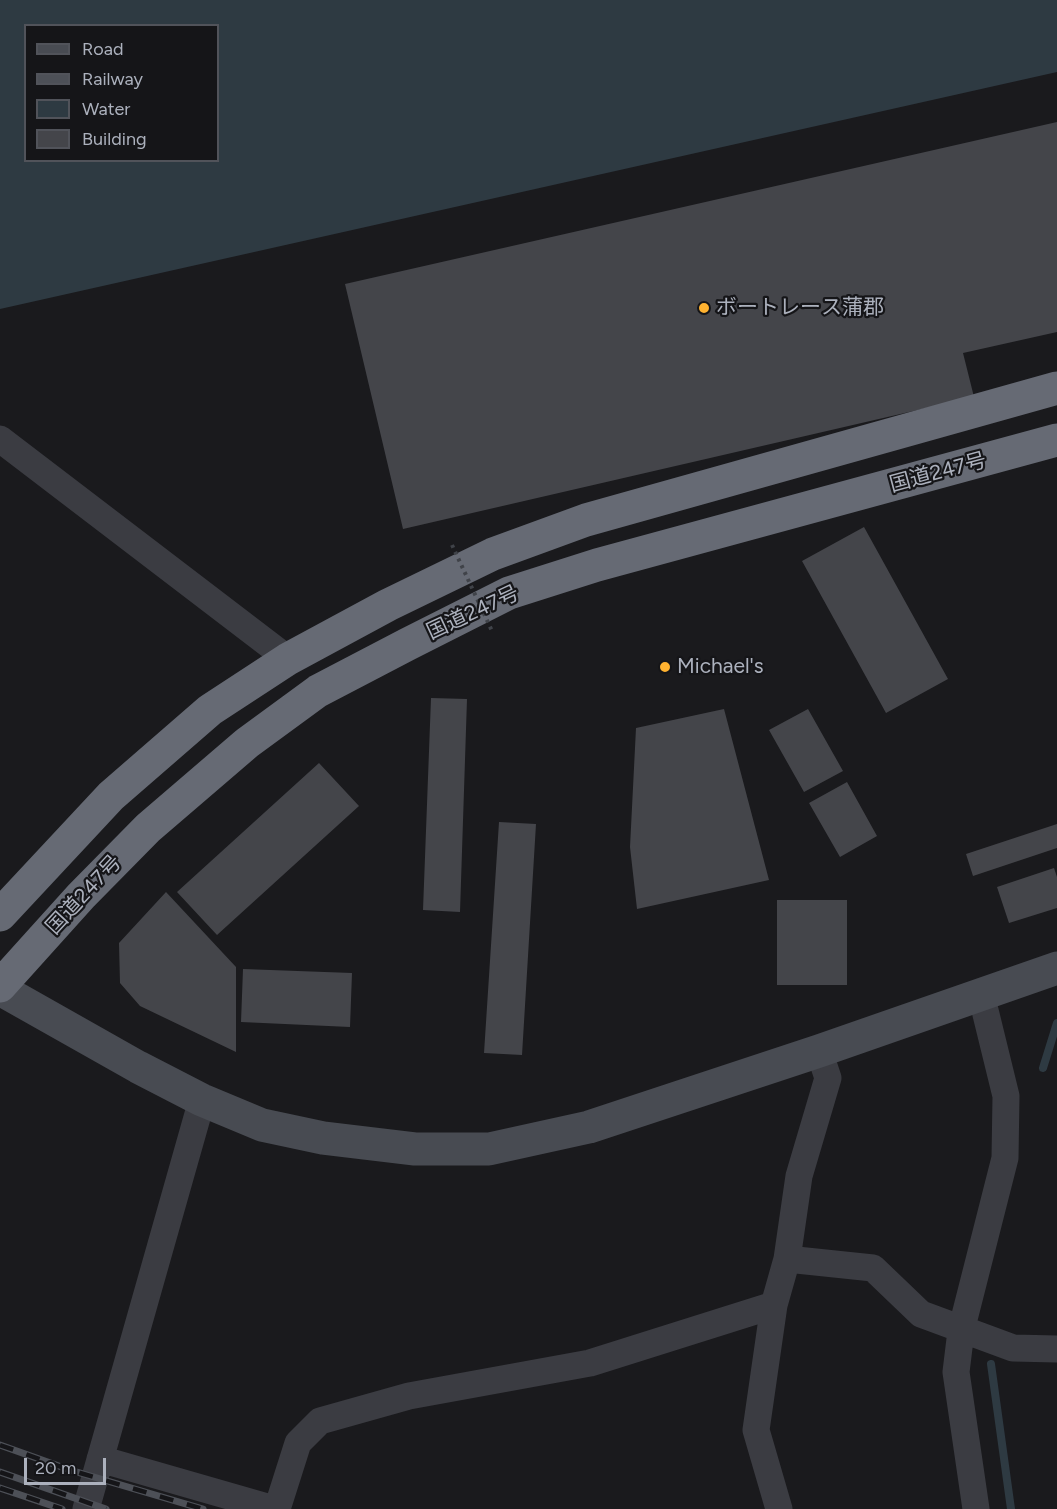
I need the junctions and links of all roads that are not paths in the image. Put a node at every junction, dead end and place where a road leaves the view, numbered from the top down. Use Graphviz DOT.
graph roads {
  1 [pos="1057,388"];
  2 [pos="0,439"];
  3 [pos="1057,440"];
  4 [pos="288,659"];
  5 [pos="0,915"];
  6 [pos="1057,968"];
  7 [pos="0,988"];
  8 [pos="981,994"];
  9 [pos="819,1051"];
  10 [pos="202,1100"];
  11 [pos="787,1259"];
  12 [pos="774,1305"];
  13 [pos="961,1331"];
  14 [pos="1057,1349"];
  15 [pos="100,1459"];
  16 [pos="86,1509"];
  17 [pos="275,1509"];
  18 [pos="778,1509"];
  19 [pos="976,1509"];
  1 -- 4 [label="highway, 国道247号"];
  2 -- 4 [label="street"];
  3 -- 7 [label="highway, 国道247号"];
  4 -- 5 [label="highway, 国道247号"];
  6 -- 8 [label="street"];
  7 -- 10 [label="street"];
  8 -- 9 [label="street"];
  8 -- 13 [label="street"];
  9 -- 10 [label="street"];
  9 -- 11 [label="street"];
  10 -- 15 [label="street"];
  11 -- 12 [label="street"];
  11 -- 13 [label="street"];
  12 -- 17 [label="street"];
  12 -- 18 [label="street"];
  13 -- 14 [label="street"];
  13 -- 19 [label="street"];
  15 -- 16 [label="street"];
  15 -- 17 [label="street"];
}
